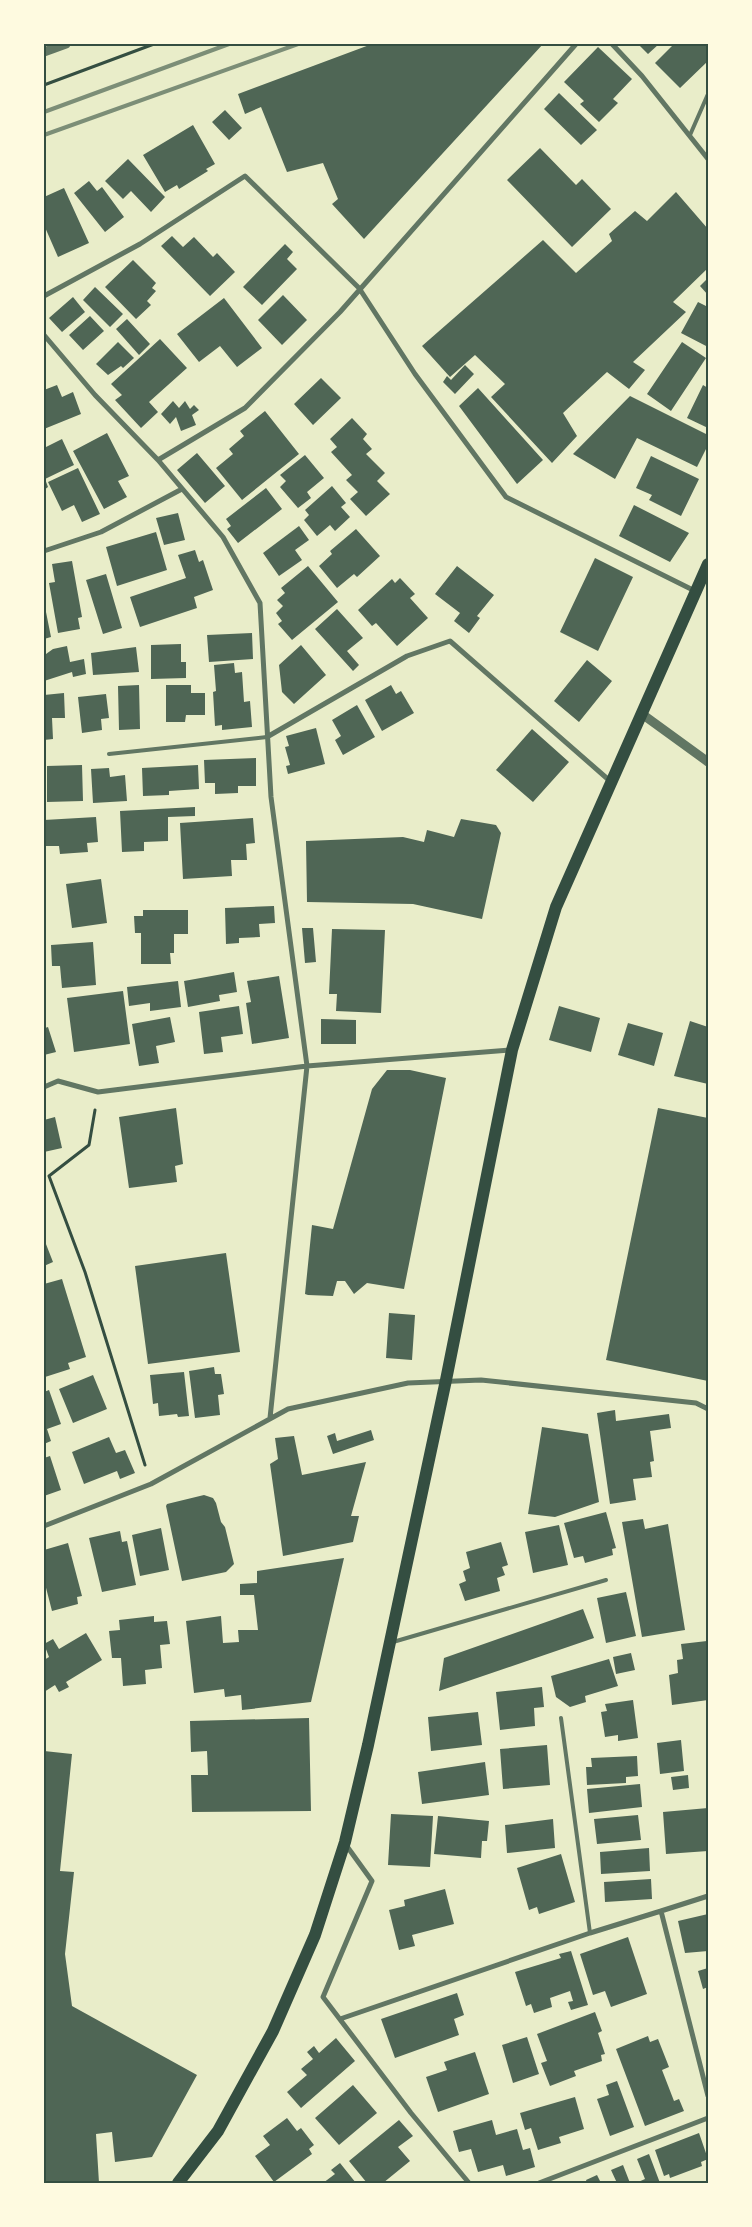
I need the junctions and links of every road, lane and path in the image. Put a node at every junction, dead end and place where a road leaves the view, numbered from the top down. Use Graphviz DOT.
graph roads {
  1 [pos="66,44"];
  2 [pos="154,44"];
  3 [pos="576,44"];
  4 [pos="612,44"];
  5 [pos="44,52"];
  6 [pos="44,85"];
  7 [pos="708,94"];
  8 [pos="690,135"];
  9 [pos="708,159"];
  10 [pos="359,288"];
  11 [pos="44,296"];
  12 [pos="44,335"];
  13 [pos="158,460"];
  14 [pos="182,489"];
  15 [pos="44,551"];
  16 [pos="708,564"];
  17 [pos="695,591"];
  18 [pos="642,714"];
  19 [pos="267,737"];
  20 [pos="109,754"];
  21 [pos="708,762"];
  22 [pos="611,782"];
  23 [pos="512,1050"];
  24 [pos="307,1066"];
  25 [pos="44,1087"];
  26 [pos="98,1092"];
  27 [pos="446,1380"];
  28 [pos="708,1409"];
  29 [pos="270,1418"];
  30 [pos="141,1452"];
  31 [pos="44,1526"];
  32 [pos="606,1580"];
  33 [pos="391,1643"];
  34 [pos="561,1718"];
  35 [pos="344,1842"];
  36 [pos="708,1896"];
  37 [pos="660,1911"];
  38 [pos="590,1933"];
  39 [pos="340,2019"];
  40 [pos="708,2096"];
  41 [pos="708,2118"];
  42 [pos="178,2183"];
  43 [pos="469,2183"];
  44 [pos="539,2183"];
  1 -- 5 [label="street"];
  2 -- 6 [label="path"];
  3 -- 10 [label="street"];
  4 -- 8 [label="street"];
  7 -- 8 [label="lane"];
  8 -- 9 [label="street"];
  10 -- 11 [label="street"];
  10 -- 13 [label="street"];
  10 -- 17 [label="street"];
  12 -- 13 [label="street"];
  13 -- 14 [label="street"];
  14 -- 15 [label="street"];
  14 -- 19 [label="street"];
  16 -- 17 [label="main road"];
  17 -- 18 [label="main road"];
  18 -- 21 [label="street"];
  18 -- 22 [label="main road"];
  19 -- 20 [label="lane"];
  19 -- 22 [label="street"];
  19 -- 24 [label="street"];
  22 -- 23 [label="main road"];
  23 -- 24 [label="street"];
  23 -- 27 [label="main road"];
  24 -- 26 [label="street"];
  24 -- 29 [label="street"];
  25 -- 26 [label="street"];
  26 -- 30 [label="path"];
  27 -- 28 [label="street"];
  27 -- 29 [label="street"];
  27 -- 33 [label="main road"];
  29 -- 31 [label="street"];
  32 -- 33 [label="lane"];
  33 -- 35 [label="main road"];
  34 -- 38 [label="lane"];
  35 -- 39 [label="street"];
  35 -- 42 [label="main road"];
  36 -- 37 [label="street"];
  37 -- 38 [label="street"];
  37 -- 40 [label="street"];
  38 -- 39 [label="street"];
  39 -- 43 [label="street"];
  41 -- 44 [label="street"];
}
